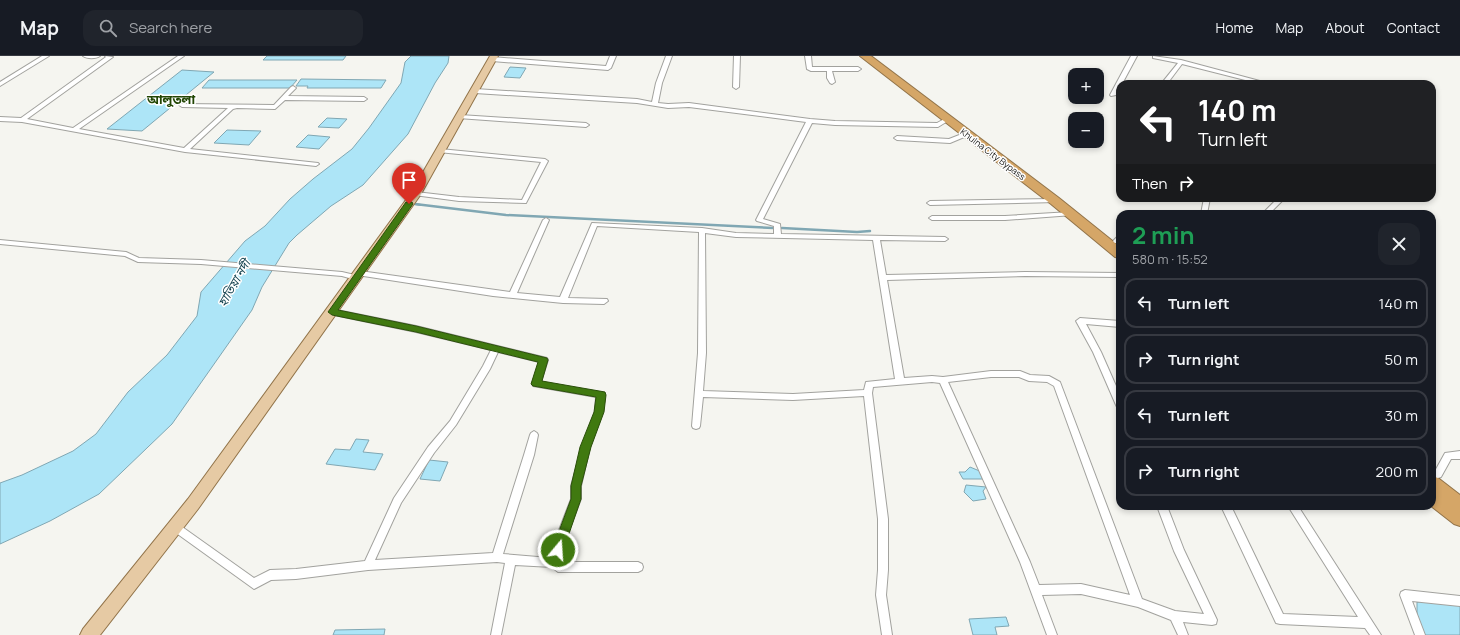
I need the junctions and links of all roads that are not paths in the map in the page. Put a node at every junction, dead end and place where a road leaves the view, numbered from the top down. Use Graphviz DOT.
graph roads {
  1 [pos="46,56"];
  2 [pos="86,56"];
  3 [pos="97,56"];
  4 [pos="108,56"];
  5 [pos="181,56"];
  6 [pos="613,56"];
  7 [pos="669,56"];
  8 [pos="737,56"];
  9 [pos="808,56"];
  10 [pos="865,56"];
  11 [pos="872,56"];
  12 [pos="1134,56"];
  13 [pos="1149,56"];
  14 [pos="1157,56"];
  15 [pos="493,58"];
  16 [pos="1181,62"];
  17 [pos="829,69"];
  18 [pos="858,69"];
  19 [pos="1121,80"];
  20 [pos="1167,80"];
  21 [pos="1252,80"];
  22 [pos="832,82"];
  23 [pos="0,84"];
  24 [pos="736,87"];
  25 [pos="293,88"];
  26 [pos="1116,89"];
  27 [pos="475,91"];
  28 [pos="1113,95"];
  29 [pos="284,98"];
  30 [pos="364,99"];
  31 [pos="655,103"];
  32 [pos="182,106"];
  33 [pos="236,106"];
  34 [pos="460,117"];
  35 [pos="0,119"];
  36 [pos="948,119"];
  37 [pos="22,120"];
  38 [pos="810,121"];
  39 [pos="586,125"];
  40 [pos="73,130"];
  41 [pos="967,134"];
  42 [pos="897,138"];
  43 [pos="185,150"];
  44 [pos="440,151"];
  45 [pos="316,164"];
  46 [pos="416,194"];
  47 [pos="1055,201"];
  48 [pos="1278,202"];
  49 [pos="930,203"];
  50 [pos="1268,210"];
  51 [pos="1071,214"];
  52 [pos="932,218"];
  53 [pos="546,220"];
  54 [pos="702,230"];
  55 [pos="778,236"];
  56 [pos="876,239"];
  57 [pos="945,239"];
  58 [pos="1116,239"];
  59 [pos="0,242"];
  60 [pos="1116,251"];
  61 [pos="358,275"];
  62 [pos="1116,275"];
  63 [pos="882,278"];
  64 [pos="512,295"];
  65 [pos="563,300"];
  66 [pos="604,301"];
  67 [pos="332,312"];
  68 [pos="1116,324"];
  69 [pos="495,349"];
  70 [pos="943,380"];
  71 [pos="900,381"];
  72 [pos="868,393"];
  73 [pos="699,394"];
  74 [pos="1116,396"];
  75 [pos="696,426"];
  76 [pos="534,435"];
  77 [pos="1460,455"];
  78 [pos="1436,475"];
  79 [pos="1436,486"];
  80 [pos="1436,500"];
  81 [pos="1460,505"];
  82 [pos="1164,510"];
  83 [pos="1228,510"];
  84 [pos="1296,510"];
  85 [pos="1460,518"];
  86 [pos="175,528"];
  87 [pos="496,557"];
  88 [pos="511,560"];
  89 [pos="554,563"];
  90 [pos="368,564"];
  91 [pos="638,567"];
  92 [pos="1035,590"];
  93 [pos="1460,601"];
  94 [pos="1138,602"];
  95 [pos="1175,616"];
  96 [pos="1368,623"];
  97 [pos="89,635"];
  98 [pos="496,635"];
  99 [pos="887,635"];
  100 [pos="1052,635"];
  101 [pos="1183,635"];
  102 [pos="1376,635"];
  103 [pos="1420,635"];
  1 -- 23 [label="street"];
  2 -- 3 [label="street"];
  4 -- 37 [label="street"];
  5 -- 40 [label="street"];
  6 -- 15 [label="street"];
  7 -- 31 [label="street"];
  8 -- 24 [label="street"];
  9 -- 17 [label="street"];
  10 -- 36 [label="highway, Khulna City Bypass"];
  11 -- 58 [label="highway, Khulna City Bypass"];
  12 -- 19 [label="street"];
  13 -- 14 [label="street"];
  14 -- 16 [label="street"];
  15 -- 27 [label="main road"];
  16 -- 20 [label="street"];
  16 -- 21 [label="street"];
  17 -- 18 [label="street"];
  17 -- 22 [label="street"];
  25 -- 29 [label="street"];
  26 -- 28 [label="street"];
  27 -- 31 [label="street"];
  27 -- 34 [label="main road"];
  29 -- 30 [label="street"];
  29 -- 33 [label="street"];
  31 -- 38 [label="street"];
  32 -- 33 [label="street"];
  33 -- 43 [label="street"];
  34 -- 39 [label="street"];
  34 -- 44 [label="main road"];
  35 -- 37 [label="street"];
  36 -- 38 [label="street"];
  36 -- 41 [label="highway, Khulna City Bypass"];
  37 -- 40 [label="street"];
  38 -- 55 [label="street"];
  40 -- 43 [label="street"];
  41 -- 42 [label="street"];
  41 -- 47 [label="highway, Khulna City Bypass"];
  43 -- 45 [label="street"];
  44 -- 46 [label="main road"];
  44 -- 46 [label="street"];
  46 -- 61 [label="main road"];
  47 -- 49 [label="street"];
  47 -- 51 [label="highway, Khulna City Bypass"];
  48 -- 50 [label="street"];
  51 -- 52 [label="street"];
  51 -- 60 [label="highway, Khulna City Bypass"];
  53 -- 64 [label="street"];
  54 -- 55 [label="street"];
  54 -- 65 [label="street"];
  54 -- 73 [label="street"];
  55 -- 56 [label="street"];
  56 -- 57 [label="street"];
  56 -- 63 [label="street"];
  59 -- 61 [label="street"];
  61 -- 64 [label="street"];
  61 -- 67 [label="main road"];
  62 -- 63 [label="street"];
  63 -- 71 [label="street"];
  64 -- 65 [label="street"];
  65 -- 66 [label="street"];
  67 -- 69 [label="street"];
  67 -- 86 [label="main road"];
  68 -- 74 [label="street"];
  69 -- 89 [label="street"];
  69 -- 90 [label="street"];
  70 -- 71 [label="street"];
  70 -- 92 [label="street"];
  70 -- 94 [label="street"];
  71 -- 72 [label="street"];
  72 -- 73 [label="street"];
  72 -- 99 [label="street"];
  73 -- 75 [label="street"];
  76 -- 87 [label="street"];
  77 -- 78 [label="street"];
  79 -- 81 [label="highway"];
  80 -- 85 [label="highway"];
  82 -- 95 [label="street"];
  83 -- 96 [label="street"];
  84 -- 96 [label="street"];
  86 -- 90 [label="street"];
  86 -- 97 [label="main road"];
  87 -- 88 [label="street"];
  87 -- 90 [label="street"];
  88 -- 89 [label="street"];
  88 -- 98 [label="street"];
  89 -- 91 [label="street"];
  92 -- 94 [label="street"];
  92 -- 100 [label="street"];
  93 -- 103 [label="street"];
  94 -- 95 [label="street"];
  95 -- 101 [label="street"];
  96 -- 102 [label="street"];
}
